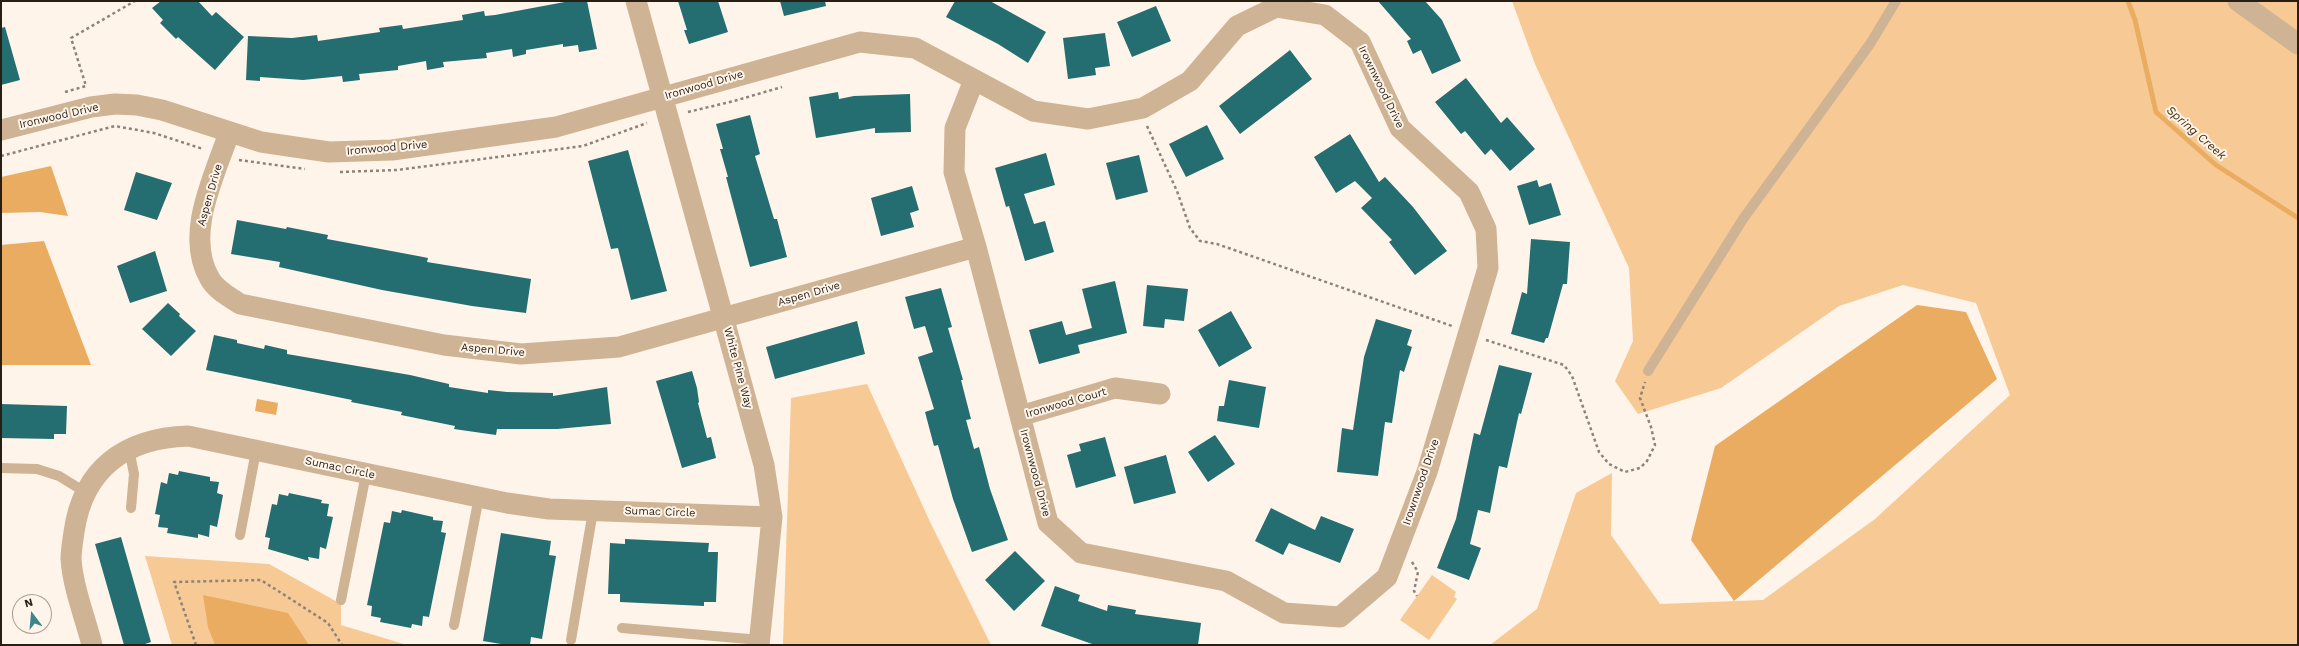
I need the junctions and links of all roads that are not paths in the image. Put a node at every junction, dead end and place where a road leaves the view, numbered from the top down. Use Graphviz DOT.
graph roads {
  1 [pos="636,1"];
  2 [pos="1896,1"];
  3 [pos="2238,1"];
  4 [pos="2298,44"];
  5 [pos="774,65"];
  6 [pos="974,80"];
  7 [pos="662,97"];
  8 [pos="1,130"];
  9 [pos="229,133"];
  10 [pos="976,247"];
  11 [pos="725,318"];
  12 [pos="1648,371"];
  13 [pos="1160,394"];
  14 [pos="1020,416"];
  15 [pos="129,449"];
  16 [pos="256,451"];
  17 [pos="1,468"];
  18 [pos="366,474"];
  19 [pos="85,492"];
  20 [pos="479,497"];
  21 [pos="131,508"];
  22 [pos="593,511"];
  23 [pos="772,517"];
  24 [pos="240,535"];
  25 [pos="341,600"];
  26 [pos="454,625"];
  27 [pos="622,628"];
  28 [pos="571,640"];
  29 [pos="759,643"];
  30 [pos="92,645"];
  1 -- 7 [label="street, White Pine Way"];
  2 -- 12 [label="lane"];
  3 -- 4 [label="street"];
  5 -- 6 [label="street, Irownwood Drive"];
  5 -- 7 [label="street, Ironwood Drive"];
  6 -- 10 [label="street, Irownwood Drive"];
  6 -- 14 [label="street, Irownwood Drive"];
  7 -- 9 [label="street, Ironwood Drive"];
  7 -- 11 [label="street, White Pine Way"];
  8 -- 9 [label="street, Ironwood Drive"];
  9 -- 11 [label="street, Aspen Drive"];
  10 -- 11 [label="street, Aspen Drive"];
  10 -- 14 [label="street, Irownwood Drive"];
  11 -- 23 [label="street, White Pine Way"];
  13 -- 14 [label="street, Ironwood Court"];
  15 -- 16 [label="street, Sumac Circle"];
  15 -- 19 [label="street, Sumac Circle"];
  15 -- 21 [label="lane"];
  16 -- 18 [label="street, Sumac Circle"];
  16 -- 24 [label="lane"];
  17 -- 19 [label="lane"];
  18 -- 20 [label="street, Sumac Circle"];
  18 -- 25 [label="lane"];
  19 -- 30 [label="street, Sumac Circle"];
  20 -- 22 [label="street, Sumac Circle"];
  20 -- 26 [label="lane"];
  22 -- 23 [label="street, Sumac Circle"];
  22 -- 28 [label="lane"];
  23 -- 29 [label="street, White Pine Way"];
  27 -- 29 [label="lane"];
}
